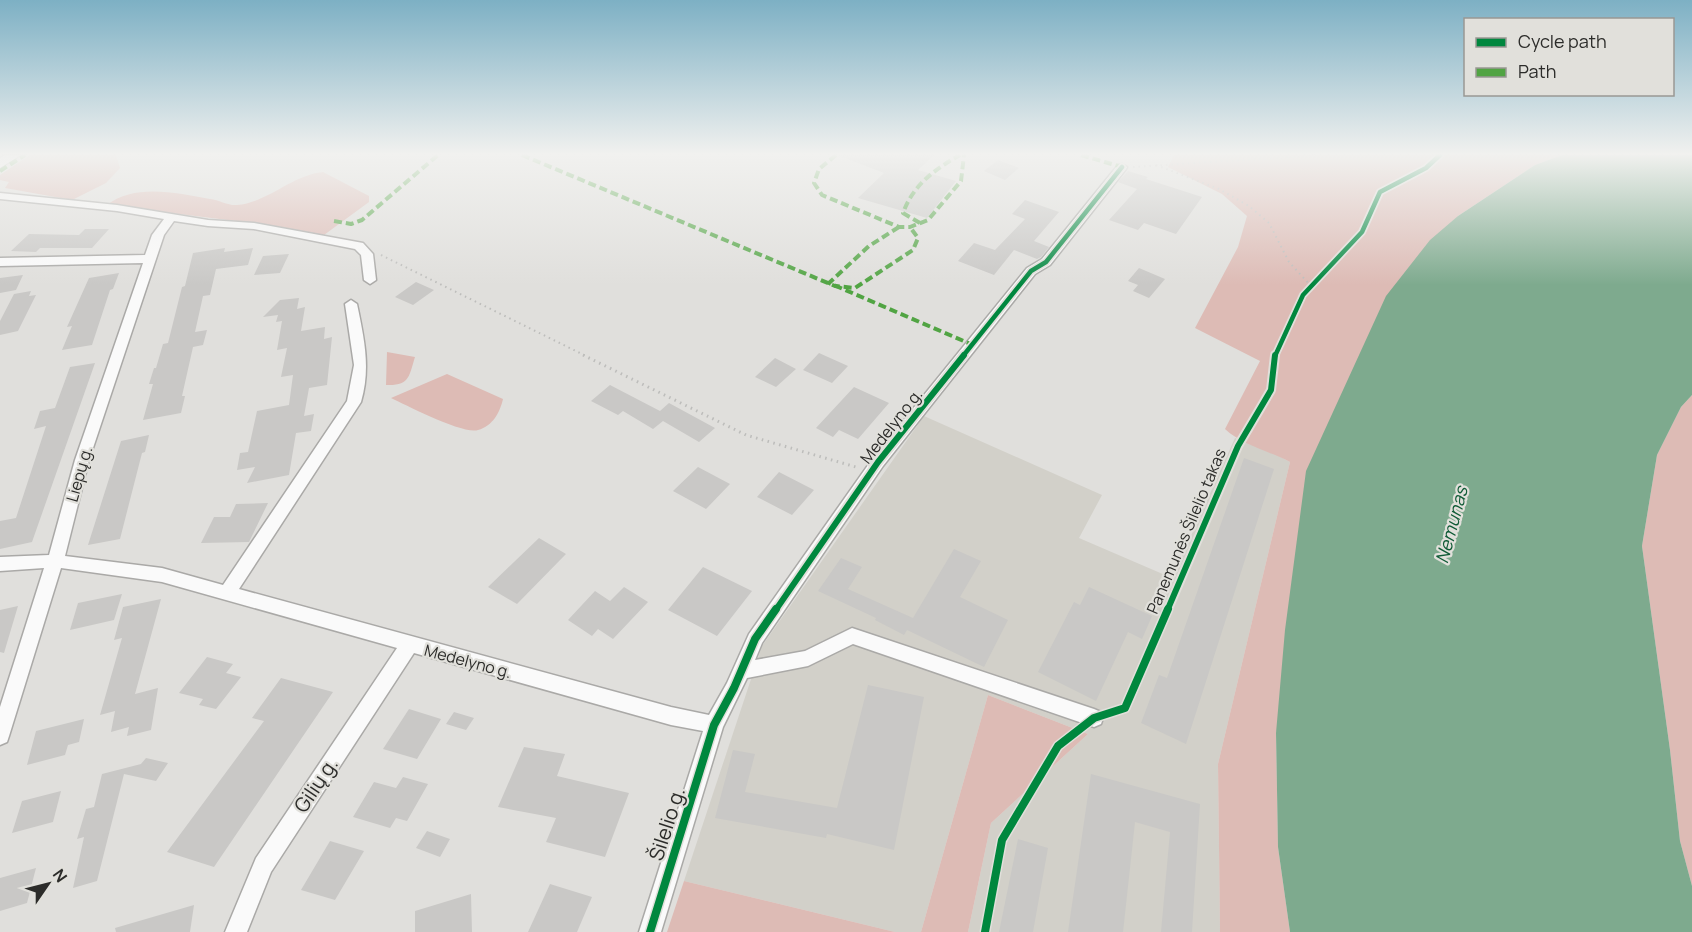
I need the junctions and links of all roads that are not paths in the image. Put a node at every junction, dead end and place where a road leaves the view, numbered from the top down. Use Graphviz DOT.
graph roads {
  1 [pos="24,198"];
  2 [pos="1097,198"];
  3 [pos="171,218"];
  4 [pos="149,259"];
  5 [pos="0,262"];
  6 [pos="370,280"];
  7 [pos="351,304"];
  8 [pos="55,561"];
  9 [pos="0,564"];
  10 [pos="227,593"];
  11 [pos="409,645"];
  12 [pos="741,671"];
  13 [pos="1094,718"];
  14 [pos="714,725"];
  15 [pos="0,736"];
  16 [pos="236,932"];
  17 [pos="650,932"];
  1 -- 3 [label="street"];
  2 -- 12 [label="street, Medelyno g."];
  3 -- 4 [label="street, Liepų g."];
  3 -- 6 [label="street"];
  4 -- 5 [label="street"];
  4 -- 8 [label="street, Liepų g."];
  7 -- 10 [label="street"];
  8 -- 9 [label="street, Medelyno g."];
  8 -- 10 [label="street, Medelyno g."];
  8 -- 15 [label="street, Liepų g."];
  10 -- 11 [label="street, Medelyno g."];
  11 -- 14 [label="street, Medelyno g."];
  11 -- 16 [label="street, Gilių g."];
  12 -- 13 [label="street"];
  12 -- 14 [label="street, Medelyno g."];
  14 -- 17 [label="street, Šilelio g."];
}
